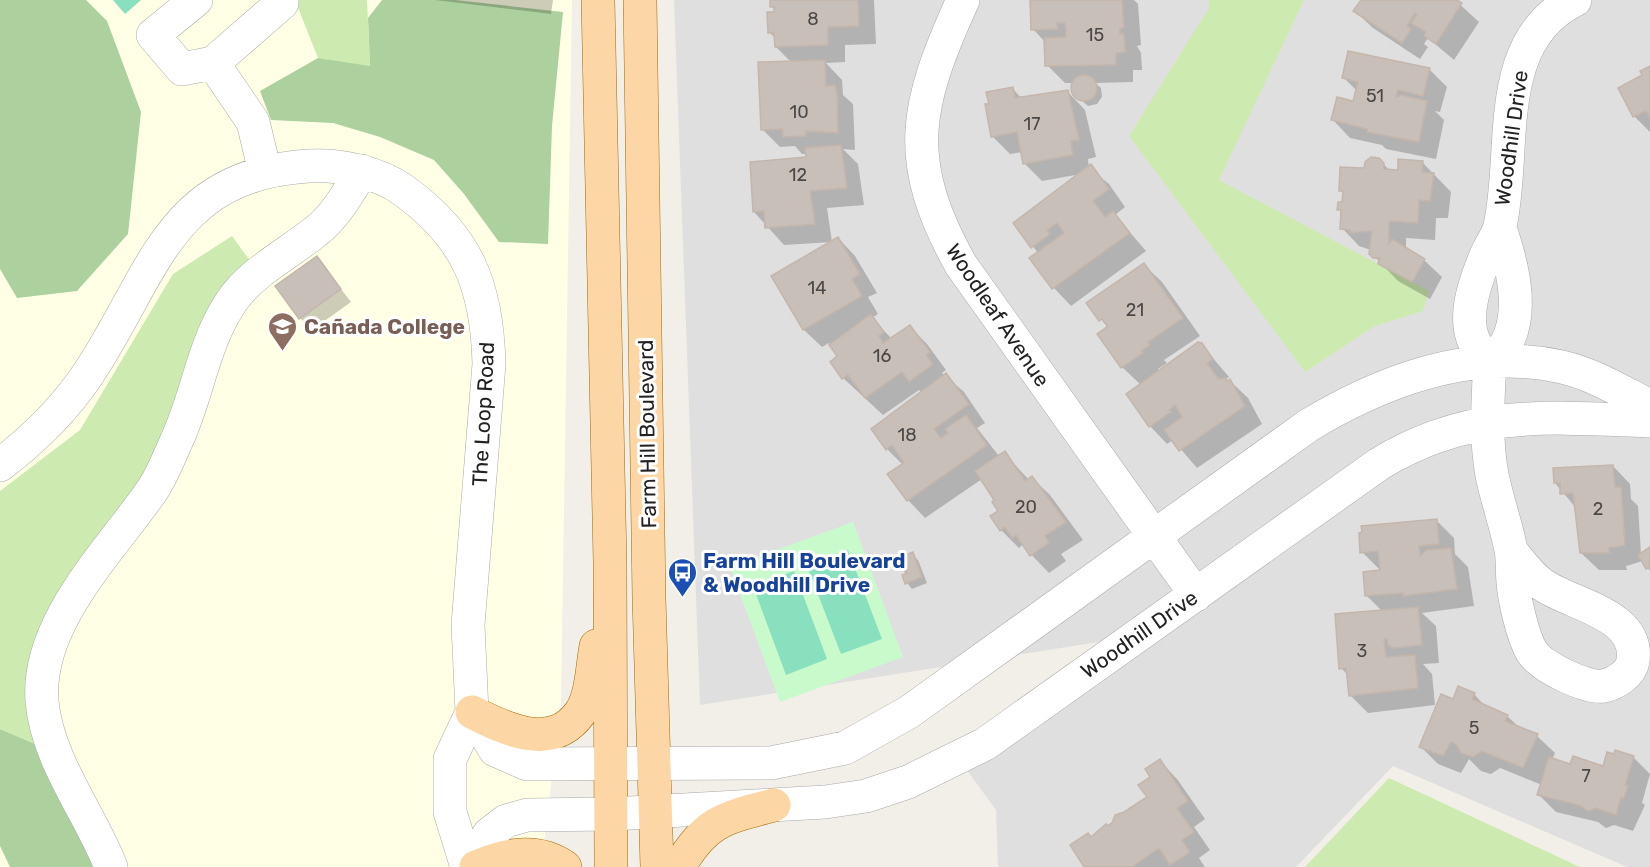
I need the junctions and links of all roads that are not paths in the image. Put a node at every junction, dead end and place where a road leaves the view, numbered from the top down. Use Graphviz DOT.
graph roads {
  1 [pos="196,0"];
  2 [pos="282,0"];
  3 [pos="598,0"];
  4 [pos="640,0"];
  5 [pos="963,0"];
  6 [pos="1575,0"];
  7 [pos="213,63"];
  8 [pos="362,171"];
  9 [pos="265,172"];
  10 [pos="1490,361"];
  11 [pos="1650,406"];
  12 [pos="1650,421"];
  13 [pos="1486,423"];
  14 [pos="0,465"];
  15 [pos="1154,536"];
  16 [pos="1512,552"];
  17 [pos="610,562"];
  18 [pos="1196,595"];
  19 [pos="472,712"];
  20 [pos="612,764"];
  21 [pos="655,765"];
  22 [pos="774,805"];
  23 [pos="656,811"];
  24 [pos="612,814"];
  25 [pos="111,867"];
  26 [pos="468,867"];
  27 [pos="476,867"];
  28 [pos="565,867"];
  29 [pos="611,867"];
  30 [pos="657,867"];
  31 [pos="679,867"];
  1 -- 7 [label="street"];
  2 -- 7 [label="street"];
  3 -- 17 [label="main road, Farm Hill Boulevard"];
  4 -- 21 [label="main road, Farm Hill Boulevard"];
  5 -- 15 [label="street, Woodleaf Avenue"];
  6 -- 10 [label="street, Woodhill Drive"];
  7 -- 9 [label="street"];
  8 -- 9 [label="street, The Loop Road"];
  8 -- 19 [label="street, The Loop Road"];
  8 -- 25 [label="street"];
  9 -- 14 [label="street, The Loop Road"];
  10 -- 11 [label="street"];
  10 -- 13 [label="street"];
  10 -- 15 [label="street"];
  12 -- 13 [label="street, Woodhill Drive"];
  13 -- 16 [label="street"];
  13 -- 18 [label="street, Woodhill Drive"];
  15 -- 18 [label="street, Woodleaf Avenue"];
  15 -- 21 [label="street"];
  17 -- 19 [label="main road"];
  17 -- 20 [label="main road, Farm Hill Boulevard"];
  18 -- 22 [label="street, Woodhill Drive"];
  19 -- 20 [label="street"];
  19 -- 26 [label="street"];
  20 -- 21 [label="street"];
  20 -- 24 [label="main road, Farm Hill Boulevard"];
  21 -- 23 [label="main road, Farm Hill Boulevard"];
  22 -- 23 [label="street, Woodhill Drive"];
  22 -- 31 [label="main road"];
  23 -- 24 [label="street, Woodhill Drive"];
  23 -- 30 [label="main road, Farm Hill Boulevard"];
  24 -- 26 [label="street"];
  24 -- 29 [label="main road, Farm Hill Boulevard"];
  27 -- 28 [label="main road"];
}
